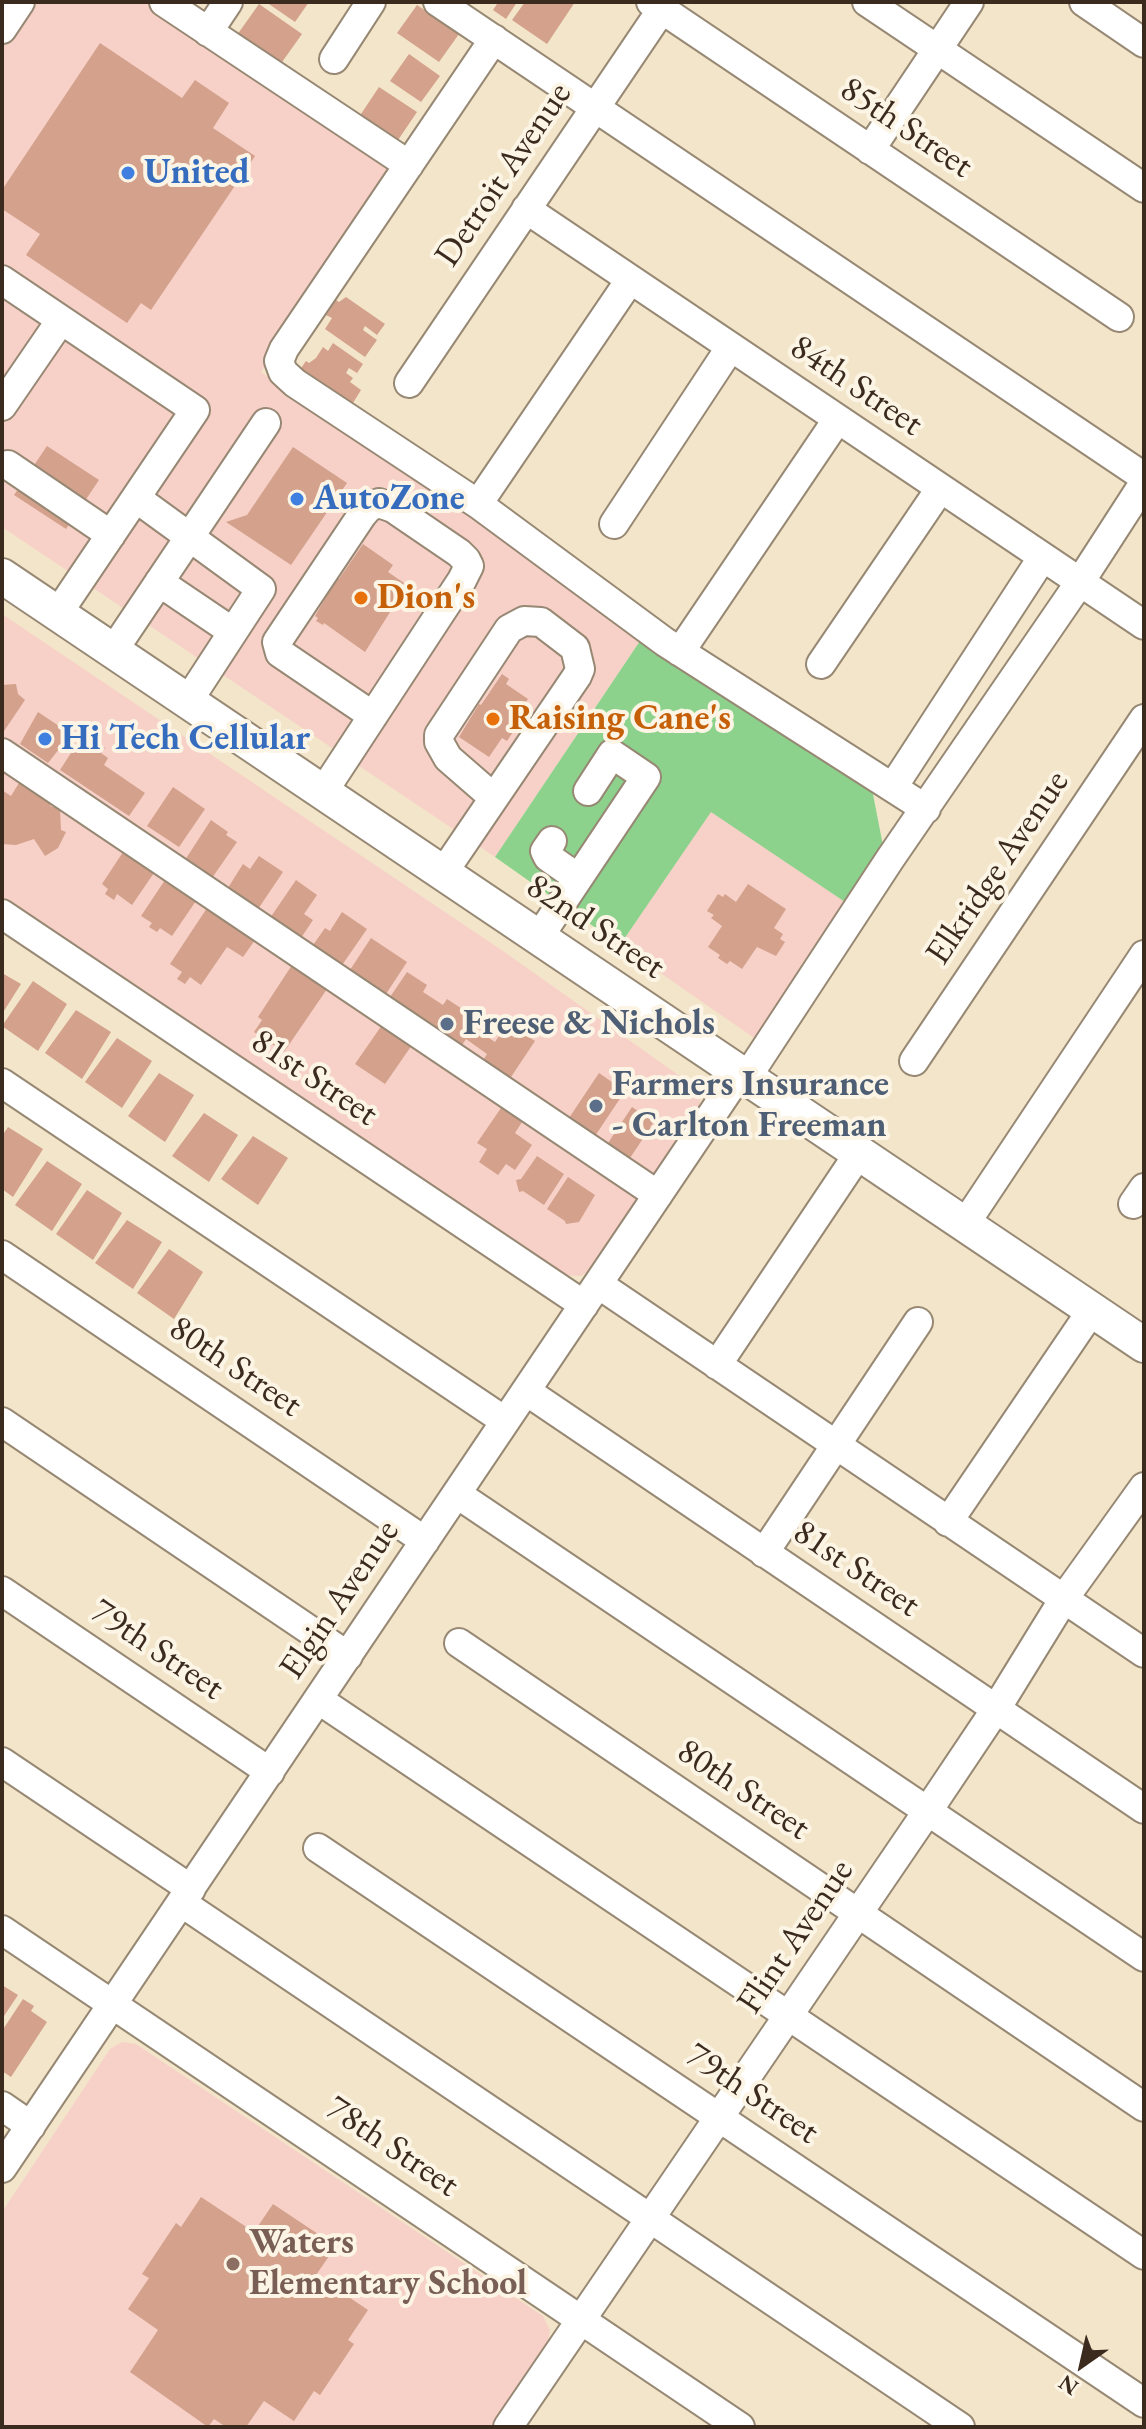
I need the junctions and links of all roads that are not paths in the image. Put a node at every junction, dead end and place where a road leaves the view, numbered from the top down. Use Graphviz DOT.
graph roads {
  1 [pos="20,2"];
  2 [pos="164,2"];
  3 [pos="228,2"];
  4 [pos="371,2"];
  5 [pos="438,2"];
  6 [pos="867,2"];
  7 [pos="969,2"];
  8 [pos="1084,2"];
  9 [pos="656,6"];
  10 [pos="1122,12"];
  11 [pos="2,29"];
  12 [pos="208,32"];
  13 [pos="494,39"];
  14 [pos="1144,43"];
  15 [pos="937,50"];
  16 [pos="334,59"];
  17 [pos="596,106"];
  18 [pos="870,150"];
  19 [pos="409,165"];
  20 [pos="1144,188"];
  21 [pos="526,209"];
  22 [pos="2,280"];
  23 [pos="630,280"];
  24 [pos="1119,317"];
  25 [pos="61,320"];
  26 [pos="730,348"];
  27 [pos="409,383"];
  28 [pos="2,406"];
  29 [pos="837,420"];
  30 [pos="266,423"];
  31 [pos="8,465"];
  32 [pos="1144,477"];
  33 [pos="1144,483"];
  34 [pos="940,489"];
  35 [pos="136,498"];
  36 [pos="478,504"];
  37 [pos="614,524"];
  38 [pos="111,535"];
  39 [pos="189,537"];
  40 [pos="1042,558"];
  41 [pos="2,576"];
  42 [pos="159,582"];
  43 [pos="1080,582"];
  44 [pos="58,613"];
  45 [pos="1144,625"];
  46 [pos="233,632"];
  47 [pos="113,651"];
  48 [pos="680,652"];
  49 [pos="821,664"];
  50 [pos="188,701"];
  51 [pos="373,716"];
  52 [pos="1144,719"];
  53 [pos="2,753"];
  54 [pos="893,787"];
  55 [pos="588,791"];
  56 [pos="323,792"];
  57 [pos="494,798"];
  58 [pos="926,809"];
  59 [pos="552,841"];
  60 [pos="443,873"];
  61 [pos="578,878"];
  62 [pos="2,914"];
  63 [pos="539,937"];
  64 [pos="1144,955"];
  65 [pos="914,1061"];
  66 [pos="743,1075"];
  67 [pos="2,1083"];
  68 [pos="859,1153"];
  69 [pos="658,1195"];
  70 [pos="965,1224"];
  71 [pos="2,1255"];
  72 [pos="591,1295"];
  73 [pos="1092,1310"];
  74 [pos="918,1322"];
  75 [pos="1144,1345"];
  76 [pos="717,1365"];
  77 [pos="526,1391"];
  78 [pos="505,1421"];
  79 [pos="2,1422"];
  80 [pos="835,1447"];
  81 [pos="1144,1487"];
  82 [pos="457,1494"];
  83 [pos="948,1522"];
  84 [pos="425,1541"];
  85 [pos="764,1553"];
  86 [pos="2,1591"];
  87 [pos="1065,1597"];
  88 [pos="459,1643"];
  89 [pos="1144,1653"];
  90 [pos="348,1656"];
  91 [pos="319,1700"];
  92 [pos="996,1709"];
  93 [pos="2,1762"];
  94 [pos="270,1772"];
  95 [pos="1144,1809"];
  96 [pos="927,1812"];
  97 [pos="318,1848"];
  98 [pos="186,1896"];
  99 [pos="858,1914"];
  100 [pos="2,1930"];
  101 [pos="1144,1957"];
  102 [pos="112,2005"];
  103 [pos="789,2015"];
  104 [pos="2,2106"];
  105 [pos="1144,2107"];
  106 [pos="721,2119"];
  107 [pos="31,2126"];
  108 [pos="2,2168"];
  109 [pos="650,2218"];
  110 [pos="1144,2255"];
  111 [pos="581,2320"];
  112 [pos="1144,2403"];
  113 [pos="511,2426"];
  114 [pos="740,2427"];
  115 [pos="960,2427"];
  1 -- 11 [label="street"];
  2 -- 12 [label="street"];
  3 -- 12 [label="street"];
  4 -- 16 [label="street"];
  5 -- 13 [label="street"];
  6 -- 15 [label="street"];
  7 -- 15 [label="street"];
  8 -- 10 [label="street"];
  9 -- 17 [label="street, Detroit Avenue"];
  9 -- 18 [label="street, 85th Street"];
  10 -- 14 [label="street"];
  12 -- 19 [label="street"];
  13 -- 17 [label="street"];
  13 -- 19 [label="street"];
  15 -- 18 [label="street"];
  15 -- 20 [label="street"];
  17 -- 21 [label="street, Detroit Avenue"];
  17 -- 32 [label="street"];
  18 -- 24 [label="street, 85th Street"];
  19 -- 36 [label="street"];
  21 -- 23 [label="street, 84th Street"];
  21 -- 27 [label="street, Detroit Avenue"];
  22 -- 25 [label="street"];
  23 -- 26 [label="street, 84th Street"];
  23 -- 36 [label="street"];
  25 -- 28 [label="street"];
  25 -- 35 [label="street"];
  26 -- 29 [label="street, 84th Street"];
  26 -- 37 [label="street"];
  29 -- 34 [label="street, 84th Street"];
  29 -- 48 [label="street"];
  30 -- 39 [label="street"];
  31 -- 38 [label="street"];
  33 -- 43 [label="street, Elgin Avenue"];
  34 -- 40 [label="street, 84th Street"];
  34 -- 49 [label="street"];
  35 -- 38 [label="street"];
  35 -- 39 [label="street"];
  36 -- 48 [label="street"];
  38 -- 44 [label="street"];
  39 -- 42 [label="street"];
  39 -- 46 [label="street"];
  40 -- 43 [label="street, 84th Street"];
  40 -- 54 [label="street"];
  41 -- 44 [label="main road, 82nd Street"];
  42 -- 46 [label="street"];
  42 -- 47 [label="street"];
  43 -- 45 [label="street, 84th Street"];
  43 -- 58 [label="street, Elgin Avenue"];
  44 -- 47 [label="main road, 82nd Street"];
  46 -- 50 [label="street"];
  47 -- 50 [label="main road, 82nd Street"];
  48 -- 54 [label="street"];
  50 -- 56 [label="main road, 82nd Street"];
  51 -- 51 [label="street"];
  51 -- 56 [label="street"];
  52 -- 65 [label="street, Elkridge Avenue"];
  53 -- 69 [label="street"];
  54 -- 58 [label="street"];
  55 -- 61 [label="street"];
  56 -- 60 [label="main road, 82nd Street"];
  57 -- 57 [label="street"];
  57 -- 60 [label="street"];
  58 -- 66 [label="street, Elgin Avenue"];
  59 -- 61 [label="street"];
  60 -- 63 [label="main road, 82nd Street"];
  61 -- 63 [label="street"];
  62 -- 72 [label="street, 81st Street"];
  63 -- 66 [label="main road, 82nd Street"];
  64 -- 70 [label="street"];
  66 -- 68 [label="main road, 82nd Street"];
  66 -- 69 [label="street, Elgin Avenue"];
  67 -- 78 [label="street"];
  68 -- 70 [label="main road, 82nd Street"];
  68 -- 76 [label="street"];
  69 -- 72 [label="street, Elgin Avenue"];
  70 -- 73 [label="main road, 82nd Street"];
  71 -- 84 [label="street, 80th Street"];
  72 -- 76 [label="street, 81st Street"];
  72 -- 77 [label="street, Elgin Avenue"];
  73 -- 75 [label="main road, 82nd Street"];
  73 -- 83 [label="street"];
  74 -- 80 [label="street"];
  76 -- 80 [label="street, 81st Street"];
  77 -- 78 [label="street, Elgin Avenue"];
  77 -- 85 [label="street, 81st Street"];
  78 -- 82 [label="street, Elgin Avenue"];
  79 -- 90 [label="street"];
  80 -- 83 [label="street, 81st Street"];
  80 -- 85 [label="street"];
  81 -- 87 [label="street, Flint Avenue"];
  82 -- 84 [label="street, Elgin Avenue"];
  82 -- 96 [label="street"];
  83 -- 87 [label="street, 81st Street"];
  84 -- 90 [label="street, Elgin Avenue"];
  85 -- 92 [label="street, 81st Street"];
  86 -- 94 [label="street, 79th Street"];
  87 -- 89 [label="street, 81st Street"];
  87 -- 92 [label="street, Flint Avenue"];
  88 -- 99 [label="street, 80th Street"];
  90 -- 91 [label="street, Elgin Avenue"];
  91 -- 94 [label="street, Elgin Avenue"];
  91 -- 103 [label="street"];
  92 -- 95 [label="street, 81st Street"];
  92 -- 96 [label="street, Flint Avenue"];
  93 -- 98 [label="street"];
  94 -- 98 [label="street, Elgin Avenue"];
  96 -- 99 [label="street, Flint Avenue"];
  96 -- 101 [label="street"];
  97 -- 106 [label="street, 79th Street"];
  98 -- 102 [label="street, Elgin Avenue"];
  98 -- 109 [label="street"];
  99 -- 103 [label="street, Flint Avenue"];
  99 -- 105 [label="street, 80th Street"];
  100 -- 102 [label="street, 78th Street"];
  102 -- 107 [label="street, Elgin Avenue"];
  102 -- 111 [label="street, 78th Street"];
  103 -- 106 [label="street, Flint Avenue"];
  103 -- 110 [label="street"];
  104 -- 107 [label="street"];
  106 -- 109 [label="street, Flint Avenue"];
  106 -- 112 [label="street, 79th Street"];
  107 -- 108 [label="street, Elgin Avenue"];
  109 -- 111 [label="street, Flint Avenue"];
  109 -- 115 [label="street"];
  111 -- 113 [label="street, Flint Avenue"];
  111 -- 114 [label="street, 78th Street"];
}
